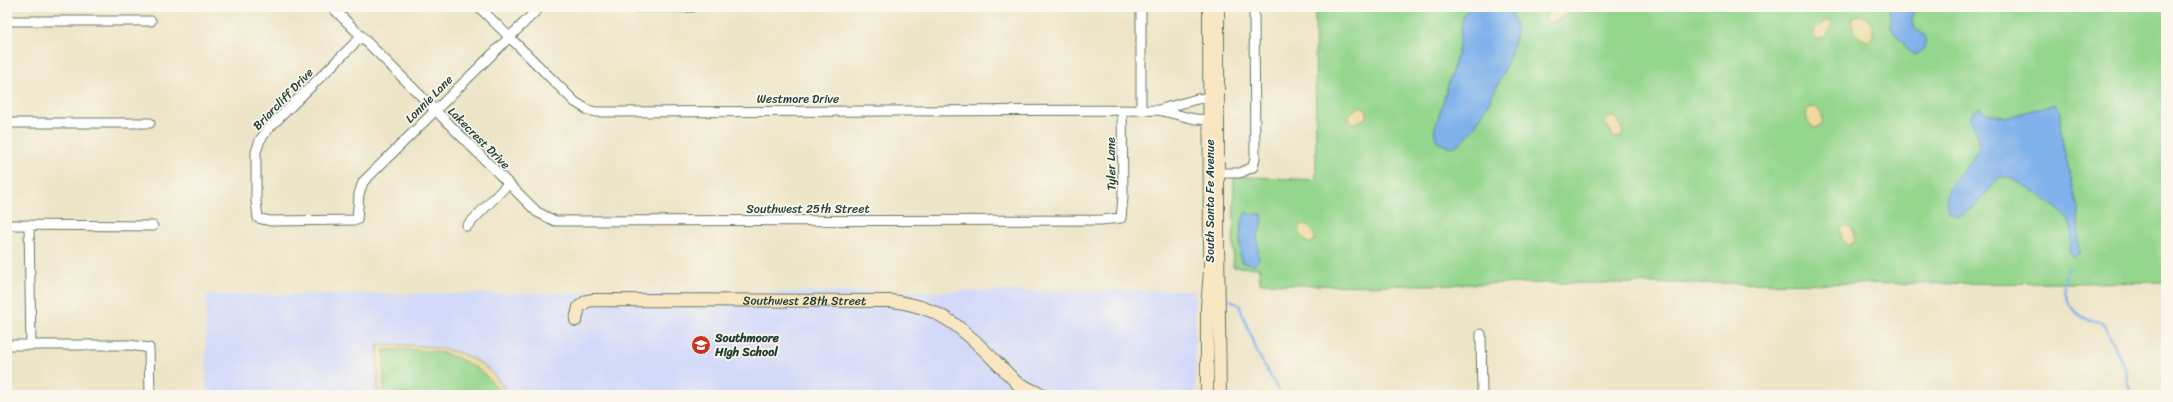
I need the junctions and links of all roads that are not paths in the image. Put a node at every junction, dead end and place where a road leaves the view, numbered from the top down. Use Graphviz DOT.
graph roads {
  1 [pos="332,7"];
  2 [pos="479,7"];
  3 [pos="540,7"];
  4 [pos="633,7"];
  5 [pos="692,7"];
  6 [pos="1141,7"];
  7 [pos="1209,7"];
  8 [pos="1218,7"];
  9 [pos="1254,7"];
  10 [pos="7,21"];
  11 [pos="150,21"];
  12 [pos="362,36"];
  13 [pos="509,37"];
  14 [pos="1213,97"];
  15 [pos="434,110"];
  16 [pos="1122,110"];
  17 [pos="1141,110"];
  18 [pos="1158,110"];
  19 [pos="1214,120"];
  20 [pos="7,123"];
  21 [pos="150,123"];
  22 [pos="1218,173"];
  23 [pos="508,184"];
  24 [pos="1121,218"];
  25 [pos="358,220"];
  26 [pos="7,225"];
  27 [pos="29,225"];
  28 [pos="153,226"];
  29 [pos="467,226"];
  30 [pos="576,320"];
  31 [pos="1481,334"];
  32 [pos="31,345"];
  33 [pos="7,346"];
  34 [pos="1018,382"];
  35 [pos="150,395"];
  36 [pos="1027,395"];
  37 [pos="1042,395"];
  38 [pos="1207,395"];
  39 [pos="1220,395"];
  40 [pos="1482,395"];
  1 -- 12 [label="street, Lakecrest Drive"];
  2 -- 13 [label="street, Westmore Drive"];
  3 -- 13 [label="street, Lonnie Lane"];
  4 -- 5 [label="street"];
  6 -- 17 [label="street"];
  7 -- 14 [label="main road, South Santa Fe Avenue"];
  8 -- 14 [label="main road, South Santa Fe Avenue"];
  9 -- 22 [label="street"];
  10 -- 11 [label="street"];
  12 -- 15 [label="street, Lakecrest Drive"];
  12 -- 25 [label="street, Briarcliff Drive"];
  13 -- 15 [label="street, Lonnie Lane"];
  13 -- 16 [label="street, Westmore Drive"];
  14 -- 18 [label="street, Westmore Drive"];
  14 -- 19 [label="main road, South Santa Fe Avenue"];
  15 -- 23 [label="street, Lakecrest Drive"];
  15 -- 25 [label="street, Lonnie Lane"];
  16 -- 17 [label="street, Westmore Drive"];
  16 -- 24 [label="street, Tyler Lane"];
  17 -- 18 [label="street, Westmore Drive"];
  18 -- 19 [label="street, Westmore Drive"];
  19 -- 22 [label="main road, South Santa Fe Avenue"];
  19 -- 38 [label="main road, South Santa Fe Avenue"];
  20 -- 21 [label="street"];
  22 -- 39 [label="main road, South Santa Fe Avenue"];
  23 -- 24 [label="street, Southwest 25th Street"];
  23 -- 29 [label="street"];
  26 -- 27 [label="street"];
  27 -- 28 [label="street"];
  27 -- 32 [label="street"];
  30 -- 34 [label="main road, Southwest 28th Street"];
  31 -- 40 [label="street"];
  32 -- 33 [label="street"];
  32 -- 35 [label="street"];
  34 -- 36 [label="main road, Southwest 28th Street"];
  34 -- 37 [label="main road, Southwest 28th Street"];
}
